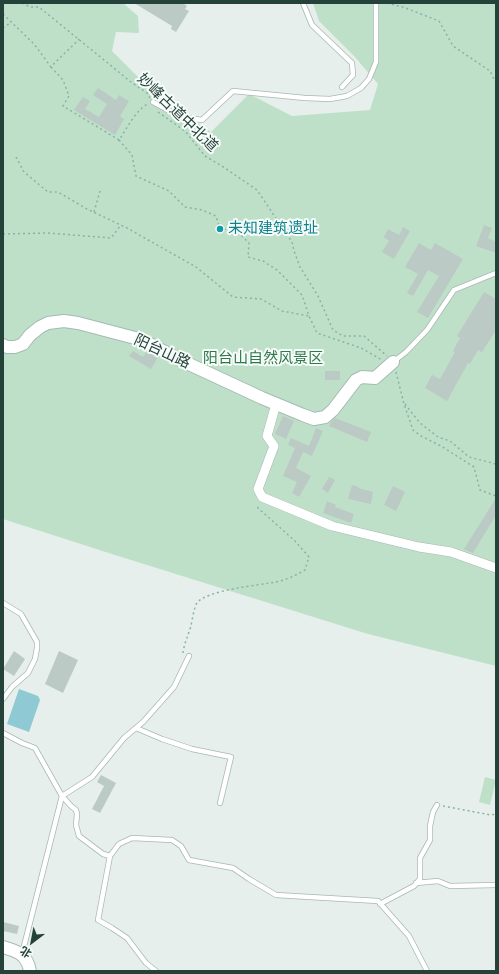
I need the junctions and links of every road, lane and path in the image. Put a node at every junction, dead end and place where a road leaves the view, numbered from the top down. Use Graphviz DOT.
graph roads {
  1 [pos="22,3"];
  2 [pos="304,3"];
  3 [pos="376,3"];
  4 [pos="387,3"];
  5 [pos="3,14"];
  6 [pos="12,23"];
  7 [pos="3,28"];
  8 [pos="79,39"];
  9 [pos="51,67"];
  10 [pos="496,83"];
  11 [pos="342,86"];
  12 [pos="153,102"];
  13 [pos="119,140"];
  14 [pos="16,157"];
  15 [pos="100,191"];
  16 [pos="94,212"];
  17 [pos="121,225"];
  18 [pos="3,234"];
  19 [pos="496,273"];
  20 [pos="309,316"];
  21 [pos="3,345"];
  22 [pos="391,364"];
  23 [pos="276,404"];
  24 [pos="404,404"];
  25 [pos="496,464"];
  26 [pos="496,496"];
  27 [pos="257,503"];
  28 [pos="496,568"];
  29 [pos="3,603"];
  30 [pos="189,656"];
  31 [pos="185,665"];
  32 [pos="3,699"];
  33 [pos="136,728"];
  34 [pos="3,733"];
  35 [pos="62,796"];
  36 [pos="220,803"];
  37 [pos="437,805"];
  38 [pos="496,814"];
  39 [pos="110,856"];
  40 [pos="416,883"];
  41 [pos="496,885"];
  42 [pos="380,904"];
  43 [pos="3,946"];
  44 [pos="22,954"];
  45 [pos="30,971"];
  46 [pos="156,971"];
  47 [pos="428,971"];
  1 -- 8 [label="path, 妙峰古道中北道"];
  2 -- 11 [label="lane"];
  3 -- 12 [label="lane"];
  4 -- 10 [label="path"];
  5 -- 6 [label="path"];
  6 -- 7 [label="path"];
  6 -- 9 [label="path"];
  8 -- 9 [label="path"];
  8 -- 12 [label="path, 妙峰古道中北道"];
  9 -- 13 [label="path"];
  12 -- 13 [label="path"];
  12 -- 22 [label="path, 妙峰古道中北道"];
  13 -- 20 [label="path"];
  14 -- 16 [label="path"];
  15 -- 16 [label="path"];
  16 -- 17 [label="path"];
  17 -- 18 [label="path"];
  17 -- 20 [label="path"];
  19 -- 22 [label="lane"];
  20 -- 22 [label="path"];
  21 -- 23 [label="street, 阳台山路"];
  22 -- 23 [label="street, 阳台山路"];
  22 -- 24 [label="path, 妙峰古道中北道"];
  23 -- 28 [label="street"];
  24 -- 25 [label="path"];
  24 -- 26 [label="path, 妙峰古道中北道"];
  27 -- 31 [label="path"];
  29 -- 32 [label="lane"];
  30 -- 31 [label="lane"];
  31 -- 33 [label="lane"];
  33 -- 35 [label="lane"];
  33 -- 36 [label="lane"];
  34 -- 35 [label="lane"];
  35 -- 39 [label="lane"];
  35 -- 44 [label="lane"];
  37 -- 38 [label="path"];
  37 -- 40 [label="lane"];
  39 -- 42 [label="lane"];
  39 -- 46 [label="lane"];
  40 -- 41 [label="lane"];
  40 -- 42 [label="lane"];
  42 -- 47 [label="lane"];
  43 -- 44 [label="street"];
  44 -- 45 [label="street"];
}
